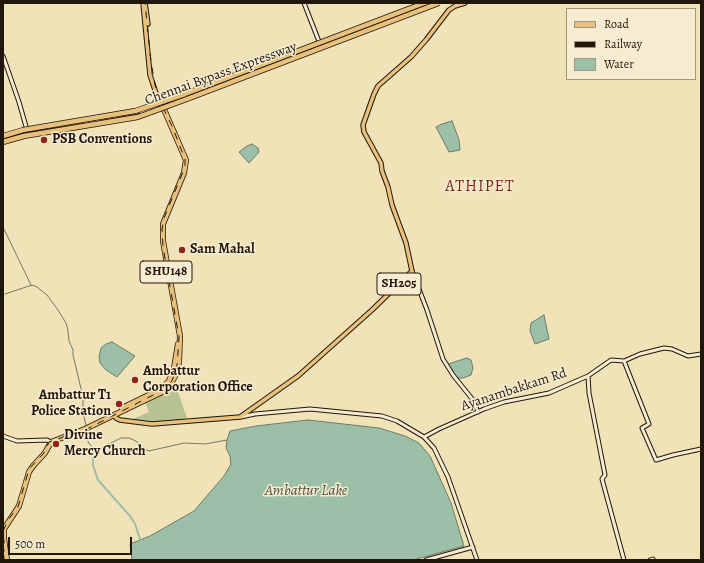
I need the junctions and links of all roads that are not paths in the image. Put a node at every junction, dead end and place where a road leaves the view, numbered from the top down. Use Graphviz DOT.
graph roads {
  1 [pos="144,3"];
  2 [pos="304,3"];
  3 [pos="424,3"];
  4 [pos="430,3"];
  5 [pos="438,3"];
  6 [pos="465,3"];
  7 [pos="320,46"];
  8 [pos="3,56"];
  9 [pos="161,106"];
  10 [pos="28,133"];
  11 [pos="3,139"];
  12 [pos="412,271"];
  13 [pos="701,354"];
  14 [pos="624,361"];
  15 [pos="588,376"];
  16 [pos="252,409"];
  17 [pos="478,412"];
  18 [pos="115,413"];
  19 [pos="255,414"];
  20 [pos="240,417"];
  21 [pos="3,436"];
  22 [pos="424,437"];
  23 [pos="50,441"];
  24 [pos="701,449"];
  25 [pos="3,526"];
  26 [pos="3,543"];
  27 [pos="473,546"];
  28 [pos="7,558"];
  29 [pos="426,560"];
  30 [pos="477,560"];
  31 [pos="624,560"];
  1 -- 9 [label="main road, SHU148"];
  2 -- 7 [label="street"];
  3 -- 11 [label="highway, Chennai Bypass Expressway, bridge"];
  4 -- 7 [label="main road"];
  5 -- 7 [label="main road"];
  5 -- 11 [label="highway, Chennai Bypass Expressway, bridge"];
  6 -- 12 [label="main road, SH205"];
  7 -- 9 [label="main road"];
  8 -- 10 [label="street"];
  9 -- 10 [label="main road"];
  9 -- 18 [label="highway, SHU148"];
  10 -- 11 [label="main road"];
  12 -- 16 [label="main road, SH205"];
  12 -- 17 [label="street"];
  13 -- 14 [label="street, Ayanambakkam Rd"];
  14 -- 15 [label="street, Ayanambakkam Rd"];
  14 -- 24 [label="street"];
  15 -- 17 [label="street, Ayanambakkam Rd"];
  15 -- 31 [label="street"];
  16 -- 19 [label="main road"];
  16 -- 20 [label="main road, SH205"];
  17 -- 22 [label="street, Ayanambakkam Rd"];
  18 -- 20 [label="main road, SH205"];
  18 -- 23 [label="highway, SHU148"];
  19 -- 20 [label="street"];
  19 -- 22 [label="street"];
  21 -- 23 [label="street"];
  22 -- 27 [label="street"];
  23 -- 25 [label="highway"];
  23 -- 28 [label="highway"];
  26 -- 28 [label="highway"];
  27 -- 29 [label="street"];
  27 -- 30 [label="street"];
}
